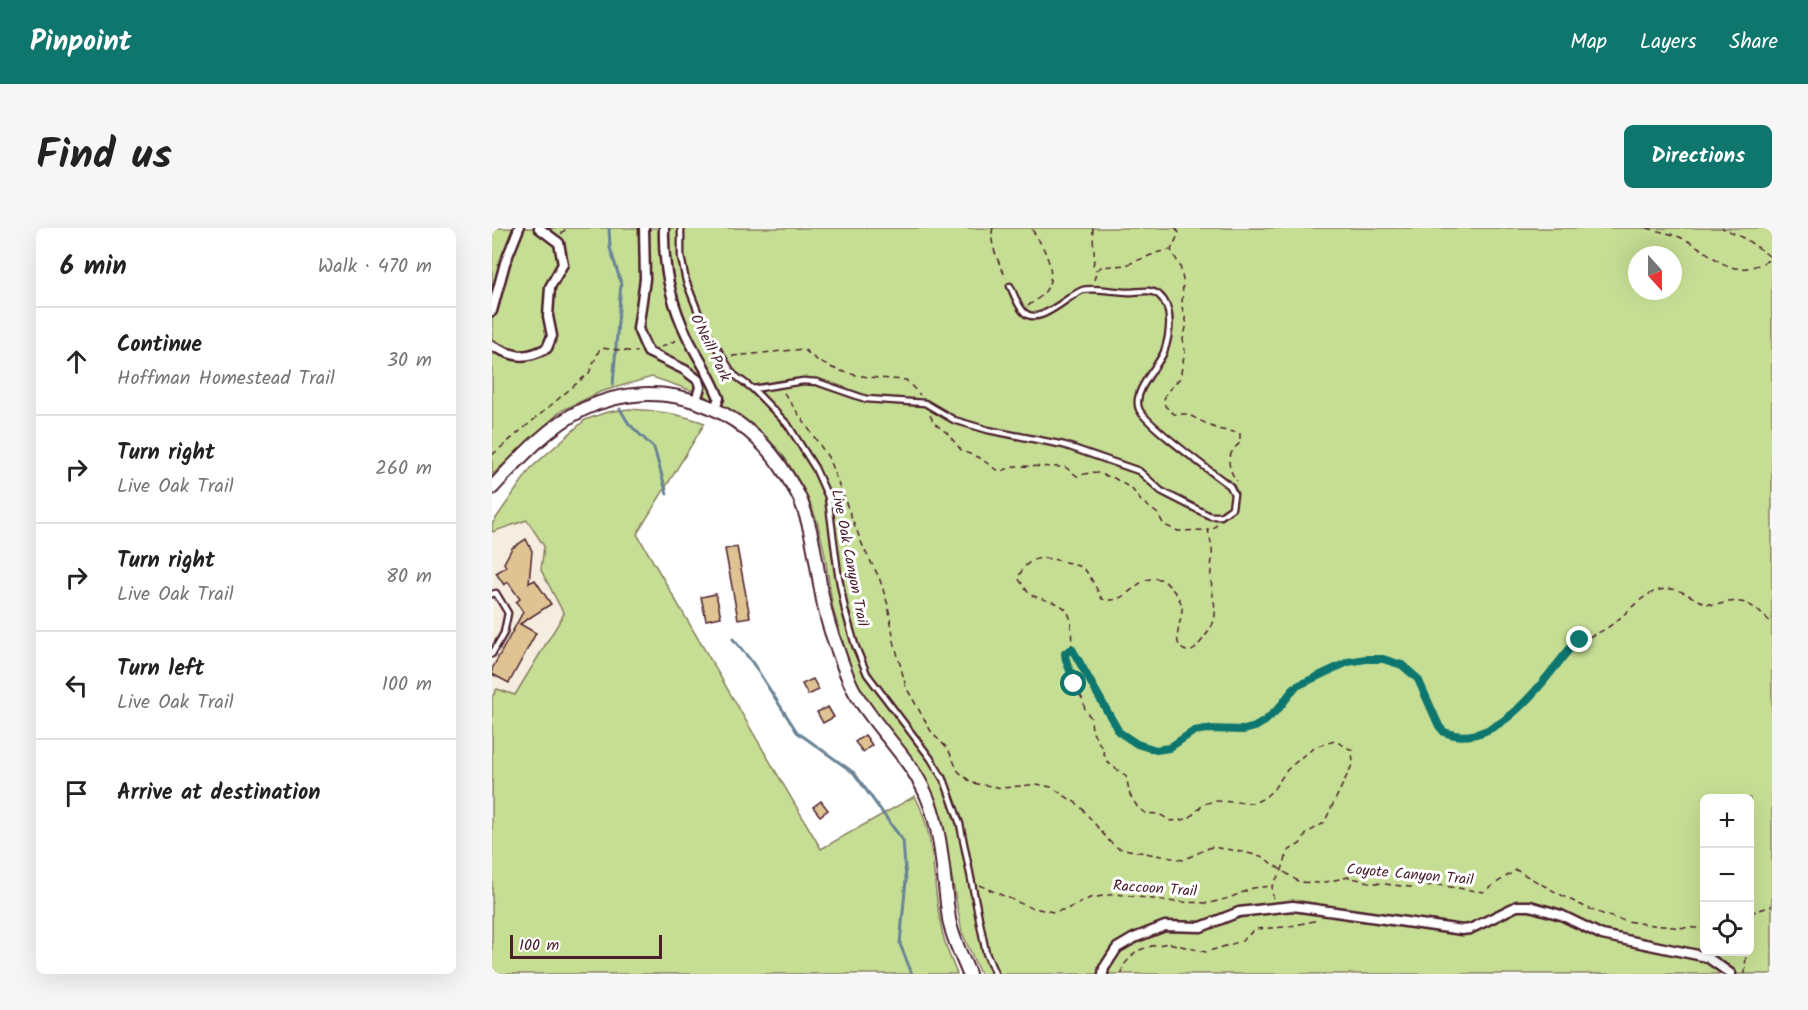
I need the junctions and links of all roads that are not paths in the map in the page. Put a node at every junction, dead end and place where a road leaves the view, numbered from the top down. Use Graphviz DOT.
graph roads {
  1 [pos="519,228"];
  2 [pos="539,228"];
  3 [pos="644,228"];
  4 [pos="664,228"];
  5 [pos="681,228"];
  6 [pos="1010,286"];
  7 [pos="492,311"];
  8 [pos="492,346"];
  9 [pos="703,364"];
  10 [pos="690,372"];
  11 [pos="753,389"];
  12 [pos="691,400"];
  13 [pos="715,408"];
  14 [pos="492,488"];
  15 [pos="492,594"];
  16 [pos="492,654"];
  17 [pos="969,974"];
  18 [pos="995,974"];
  19 [pos="1103,974"];
  20 [pos="1731,974"];
  1 -- 7 [label="street"];
  2 -- 8 [label="street"];
  3 -- 10 [label="street, O'Neill Park"];
  4 -- 9 [label="street, O'Neill Park"];
  5 -- 11 [label="lane, Live Oak Canyon Trail"];
  6 -- 11 [label="lane"];
  9 -- 10 [label="street"];
  9 -- 13 [label="street, O'Neill Park"];
  10 -- 12 [label="street, O'Neill Park"];
  11 -- 18 [label="lane, Live Oak Canyon Trail"];
  12 -- 13 [label="main road"];
  12 -- 14 [label="main road"];
  13 -- 17 [label="main road"];
  15 -- 16 [label="lane"];
  19 -- 20 [label="street"];
}
